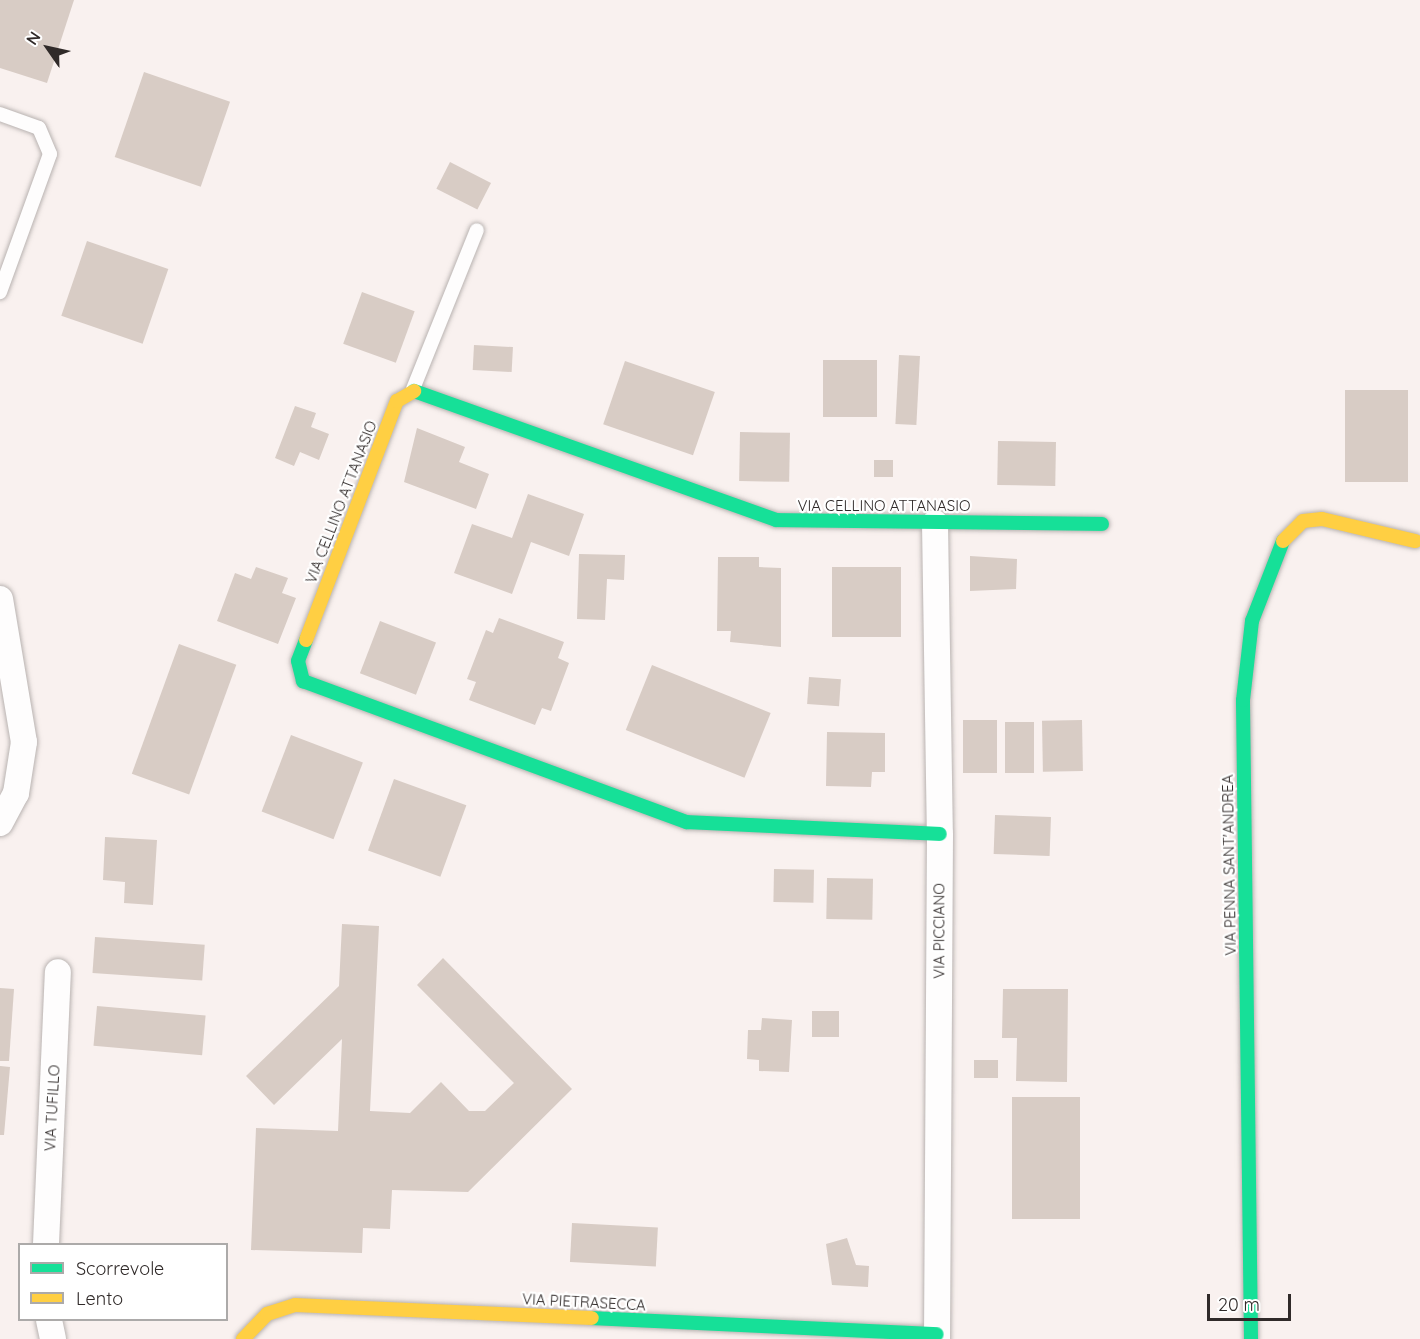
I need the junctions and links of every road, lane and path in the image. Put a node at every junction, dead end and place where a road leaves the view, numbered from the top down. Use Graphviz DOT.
graph roads {
  1 [pos="0,114"];
  2 [pos="477,230"];
  3 [pos="0,292"];
  4 [pos="413,390"];
  5 [pos="935,523"];
  6 [pos="1102,524"];
  7 [pos="1415,541"];
  8 [pos="1,613"];
  9 [pos="0,823"];
  10 [pos="940,834"];
  11 [pos="58,972"];
  12 [pos="46,1243"];
  13 [pos="50,1321"];
  14 [pos="937,1336"];
  15 [pos="52,1339"];
  16 [pos="243,1339"];
  17 [pos="1251,1339"];
  1 -- 3 [label="lane"];
  2 -- 4 [label="lane"];
  4 -- 5 [label="street, VIA CELLINO ATTANASIO"];
  4 -- 10 [label="street, VIA CELLINO ATTANASIO"];
  5 -- 6 [label="street, VIA CELLINO ATTANASIO"];
  5 -- 10 [label="street, VIA PICCIANO"];
  7 -- 17 [label="street, VIA PENNA SANT'ANDREA"];
  8 -- 9 [label="street"];
  10 -- 14 [label="street, VIA PICCIANO"];
  11 -- 12 [label="street, VIA TUFILLO"];
  13 -- 15 [label="street"];
  14 -- 16 [label="street, VIA PIETRASECCA"];
}
